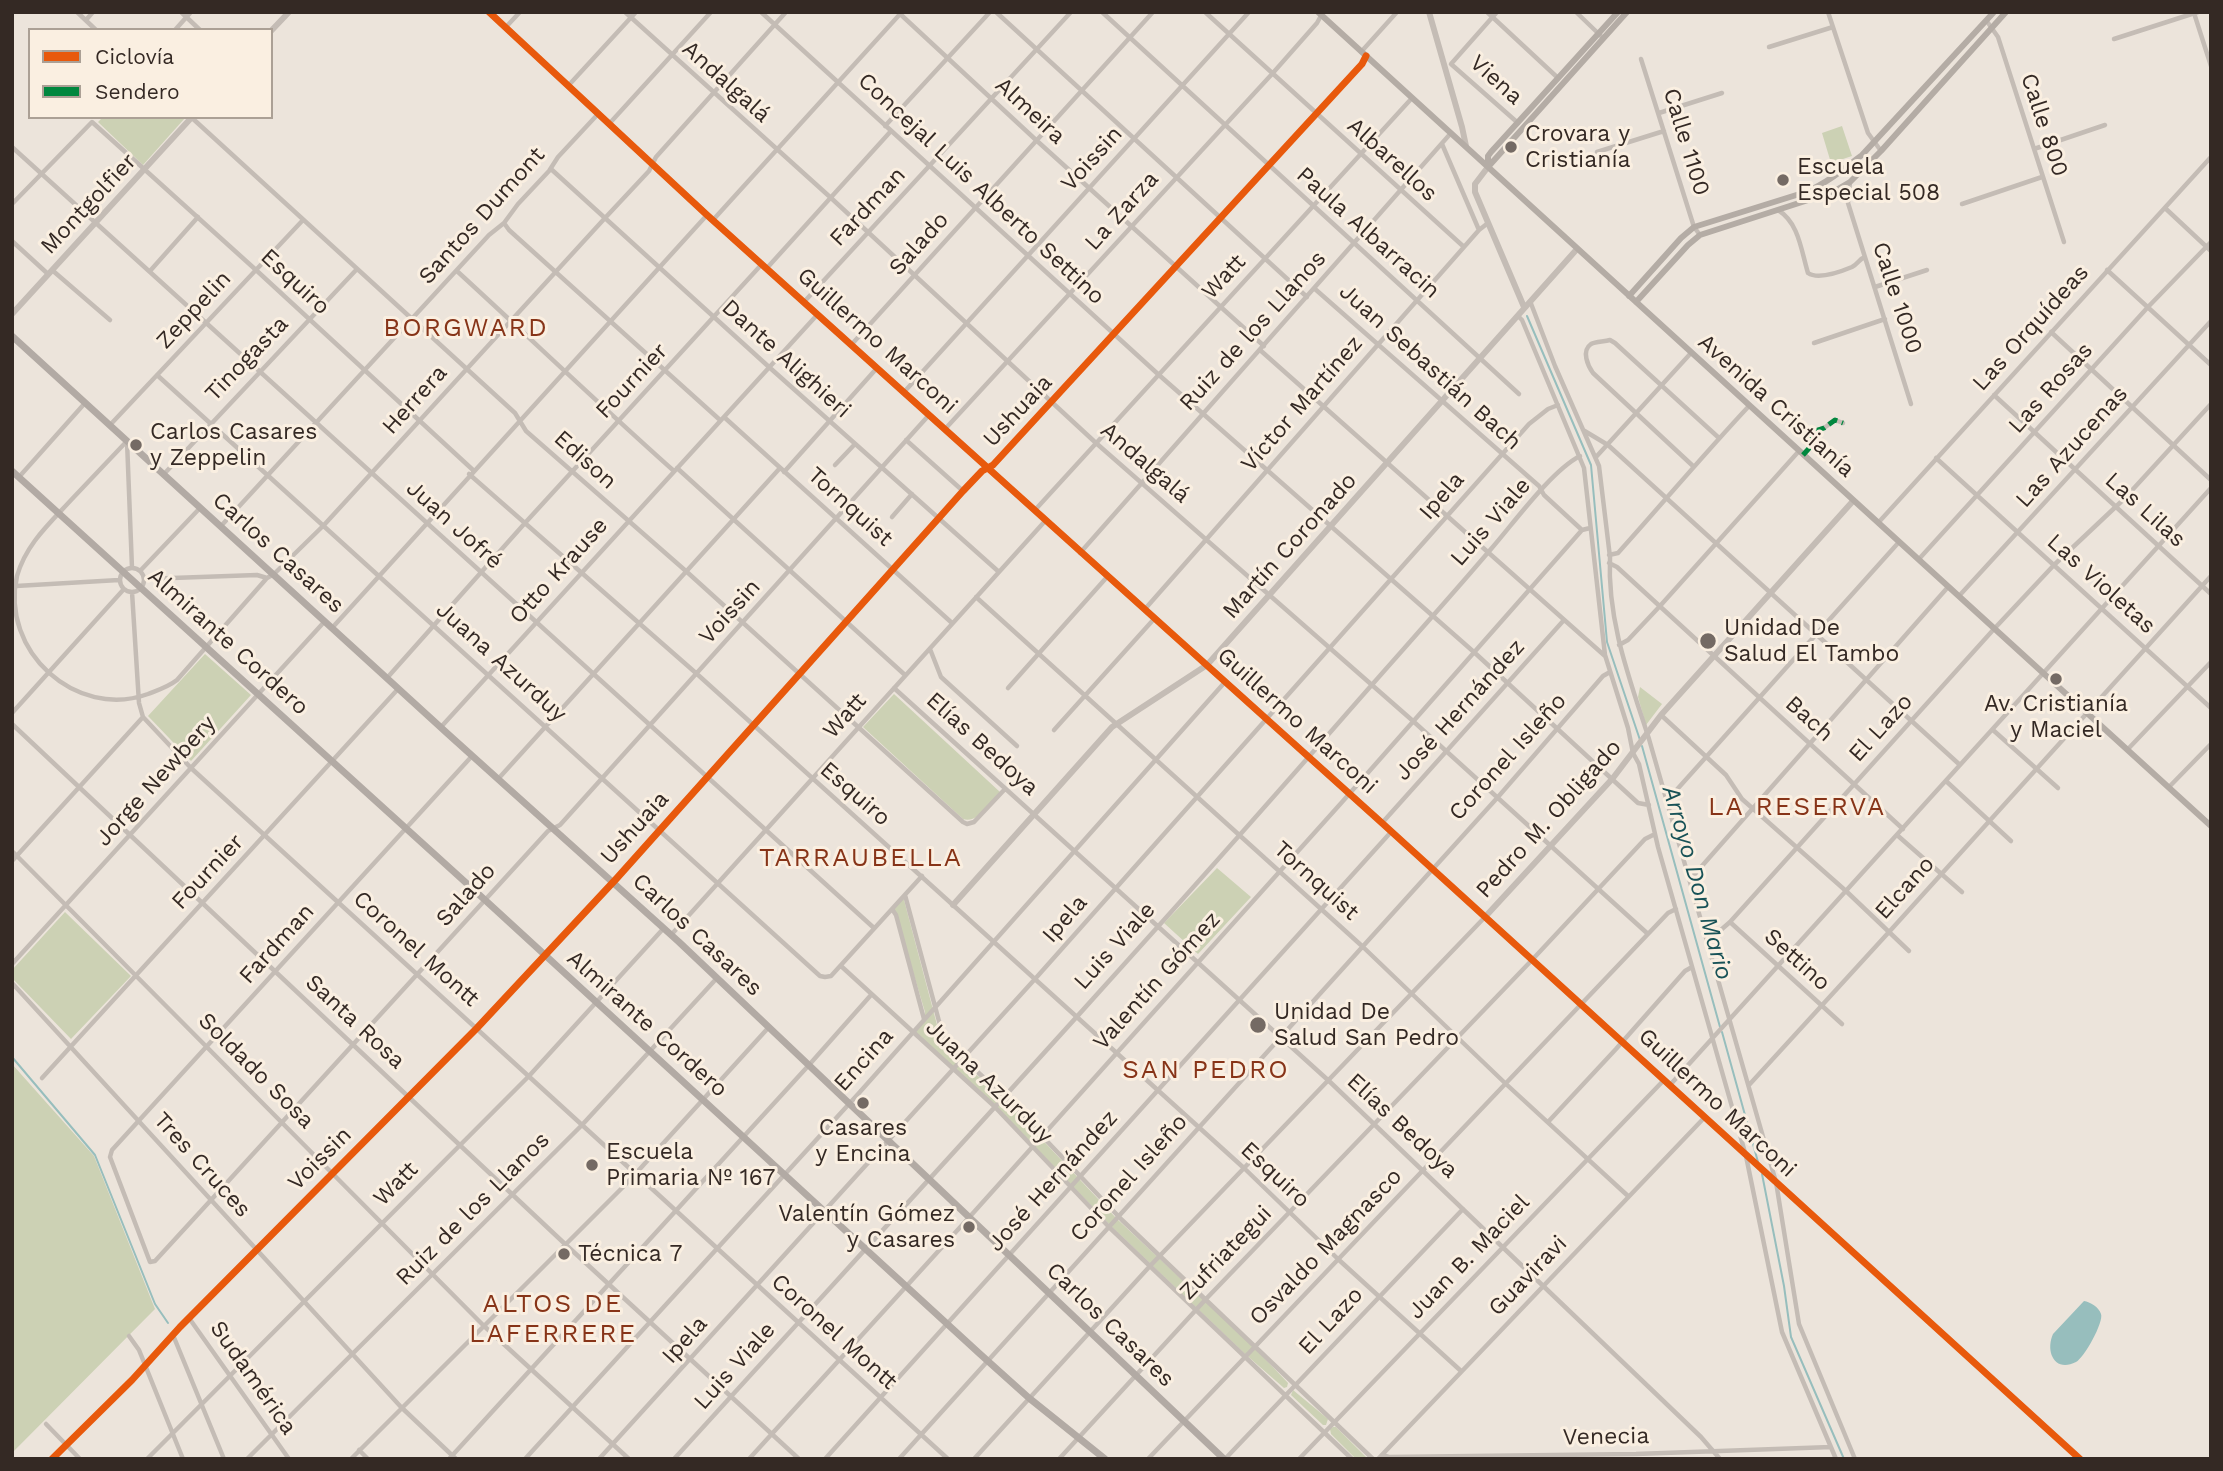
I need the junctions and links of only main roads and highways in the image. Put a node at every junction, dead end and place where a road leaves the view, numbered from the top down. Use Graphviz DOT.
graph roads {
  1 [pos="1618,12"];
  2 [pos="1627,12"];
  3 [pos="1994,12"];
  4 [pos="2006,12"];
  5 [pos="1321,13"];
  6 [pos="1601,35"];
  7 [pos="1560,80"];
  8 [pos="1488,167"];
  9 [pos="1629,296"];
  10 [pos="1636,302"];
  11 [pos="12,336"];
  12 [pos="12,471"];
  13 [pos="2210,824"];
  14 [pos="1105,1459"];
  15 [pos="1224,1459"];
  1 -- 6 [label="main road"];
  2 -- 6 [label="main road"];
  3 -- 9 [label="main road"];
  4 -- 10 [label="main road"];
  5 -- 8 [label="main road, Avenida Cristianía"];
  6 -- 7 [label="main road"];
  7 -- 8 [label="main road"];
  7 -- 8 [label="main road"];
  8 -- 9 [label="main road, Avenida Cristianía"];
  9 -- 10 [label="main road, Avenida Cristianía"];
  10 -- 13 [label="main road, Avenida Cristianía"];
  11 -- 15 [label="main road, Carlos Casares"];
  12 -- 14 [label="main road, Almirante Cordero"];
}
